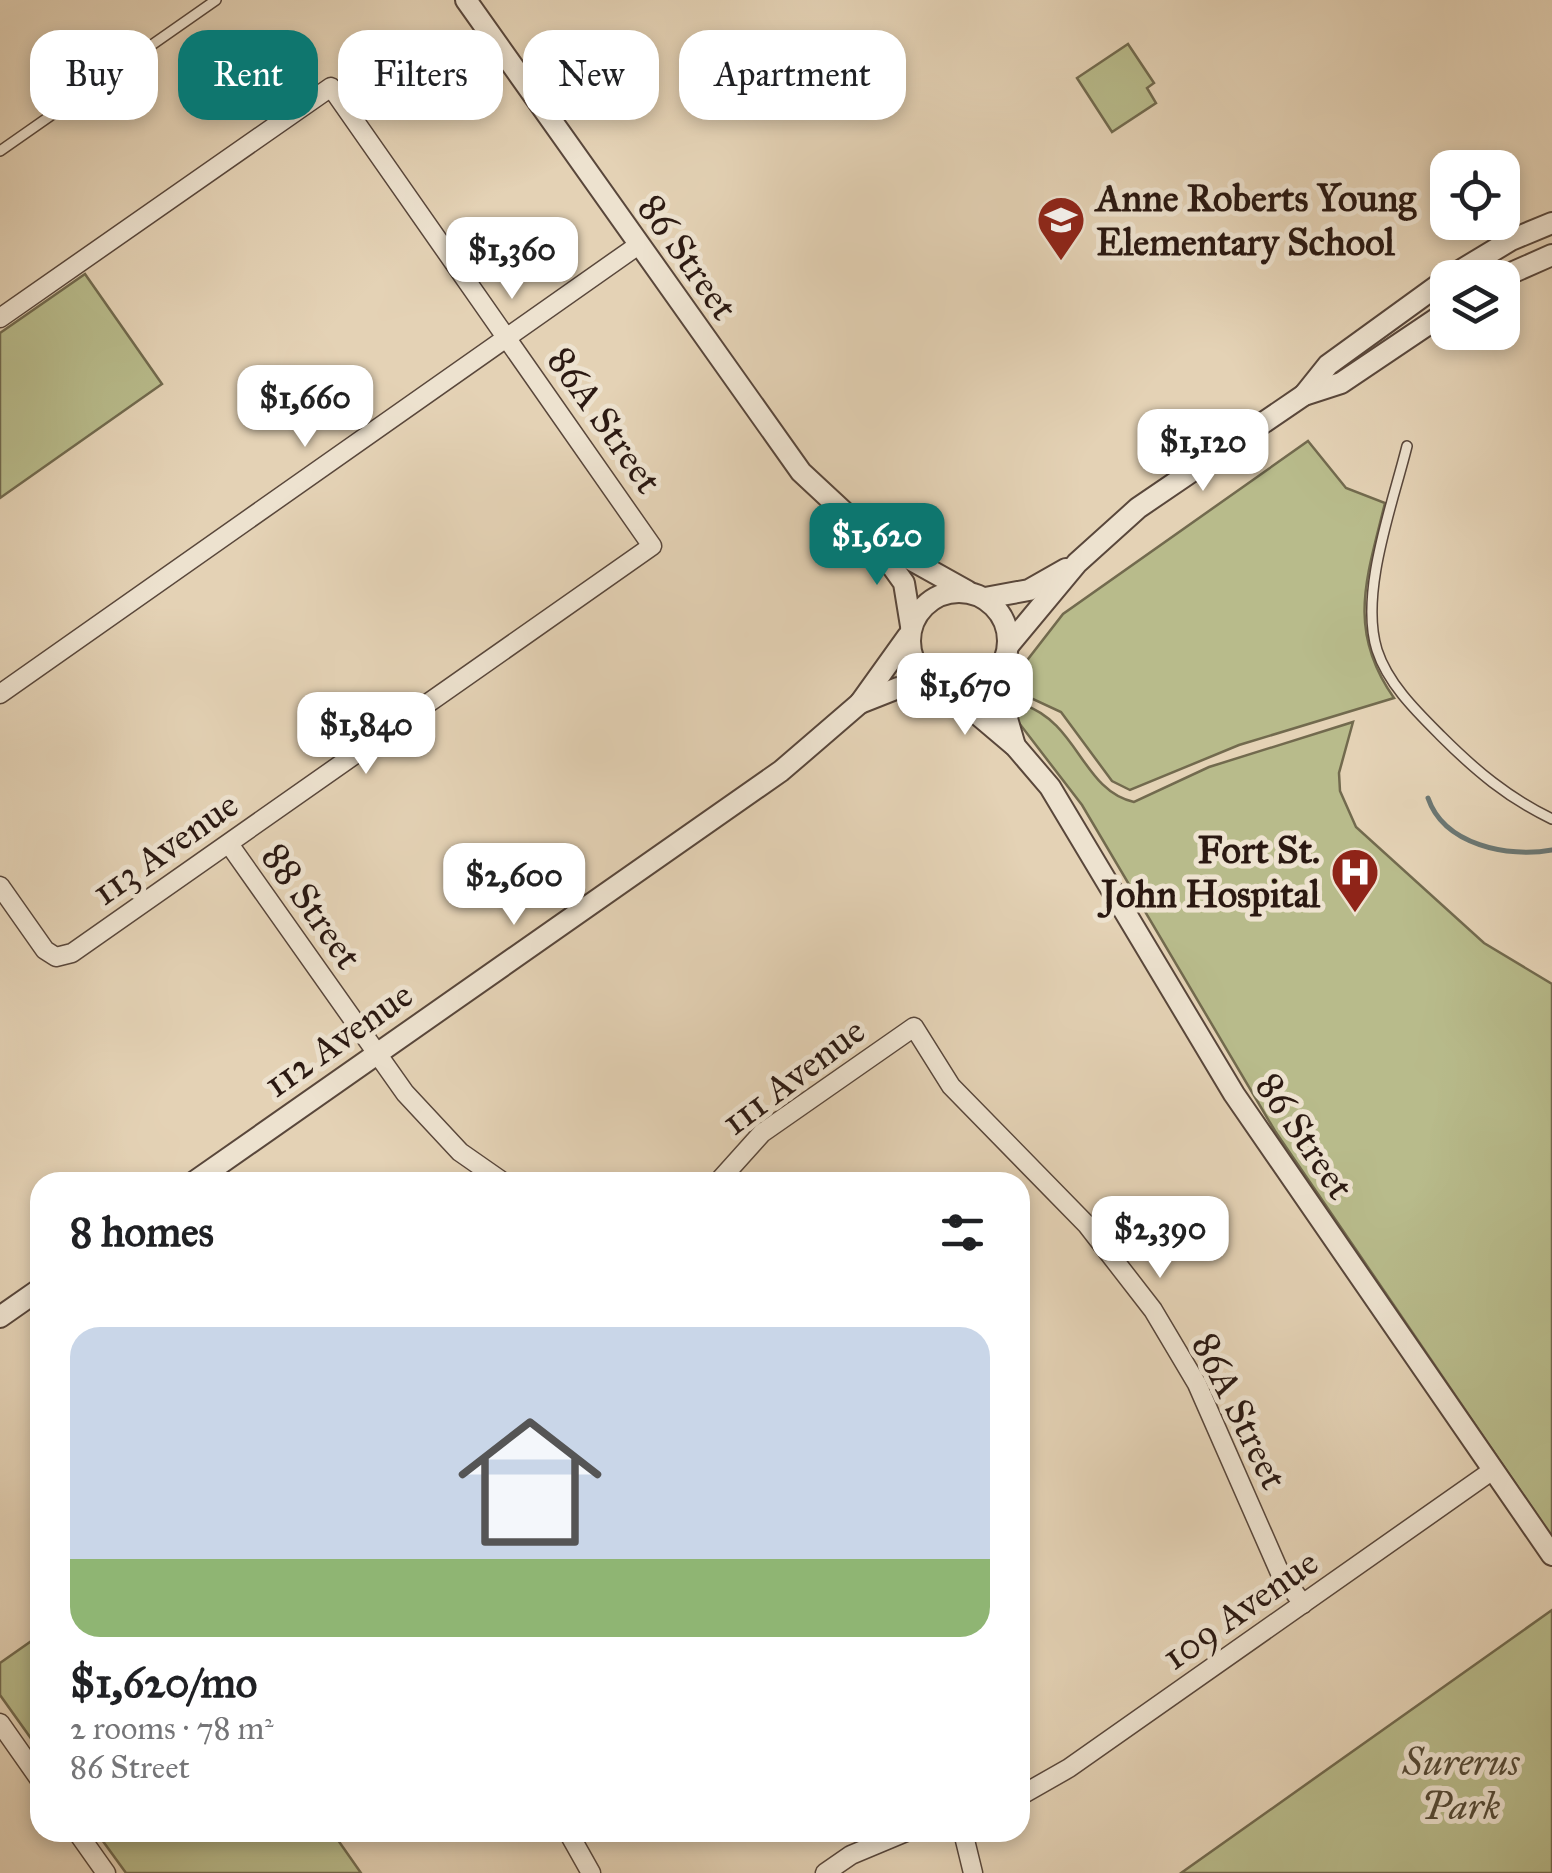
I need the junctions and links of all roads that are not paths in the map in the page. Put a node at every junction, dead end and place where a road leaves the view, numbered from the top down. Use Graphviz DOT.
graph roads {
  1 [pos="216,0"];
  2 [pos="466,0"];
  3 [pos="0,151"];
  4 [pos="1552,223"];
  5 [pos="637,246"];
  6 [pos="1552,256"];
  7 [pos="1477,260"];
  8 [pos="1520,270"];
  9 [pos="1430,291"];
  10 [pos="0,318"];
  11 [pos="1430,323"];
  12 [pos="508,337"];
  13 [pos="1304,396"];
  14 [pos="1407,446"];
  15 [pos="872,538"];
  16 [pos="652,546"];
  17 [pos="1076,563"];
  18 [pos="976,595"];
  19 [pos="910,631"];
  20 [pos="1005,656"];
  21 [pos="943,688"];
  22 [pos="0,694"];
  23 [pos="860,703"];
  24 [pos="1014,746"];
  25 [pos="1552,819"];
  26 [pos="228,844"];
  27 [pos="0,886"];
  28 [pos="914,1027"];
  29 [pos="377,1054"];
  30 [pos="208,1172"];
  31 [pos="490,1172"];
  32 [pos="727,1172"];
  33 [pos="30,1296"];
  34 [pos="0,1316"];
  35 [pos="1493,1470"];
  36 [pos="1552,1555"];
  37 [pos="1303,1604"];
  38 [pos="0,1723"];
  39 [pos="30,1766"];
  40 [pos="1030,1791"];
  41 [pos="84,1842"];
  42 [pos="574,1842"];
  43 [pos="882,1842"];
  44 [pos="965,1842"];
  45 [pos="106,1873"];
  46 [pos="592,1873"];
  47 [pos="825,1873"];
  48 [pos="973,1873"];
  1 -- 3 [label="lane"];
  2 -- 5 [label="street, 86 Street"];
  4 -- 7 [label="street"];
  5 -- 12 [label="street"];
  5 -- 15 [label="street, 86 Street"];
  6 -- 8 [label="street"];
  9 -- 13 [label="street"];
  10 -- 12 [label="street, 86A Street"];
  11 -- 13 [label="street"];
  12 -- 16 [label="street, 86A Street"];
  12 -- 22 [label="street"];
  13 -- 17 [label="street"];
  14 -- 25 [label="lane"];
  15 -- 18 [label="street, 86 Street"];
  15 -- 19 [label="street, 86 Street"];
  16 -- 26 [label="street, 113 Avenue"];
  17 -- 18 [label="street"];
  17 -- 20 [label="street"];
  18 -- 19 [label="street"];
  18 -- 20 [label="street"];
  19 -- 21 [label="street"];
  19 -- 23 [label="street, 112 Avenue"];
  20 -- 21 [label="street"];
  20 -- 24 [label="street, 86 Street"];
  21 -- 23 [label="street, 112 Avenue"];
  21 -- 24 [label="street, 86 Street"];
  23 -- 29 [label="street, 112 Avenue"];
  24 -- 35 [label="street, 86 Street"];
  26 -- 27 [label="street, 113 Avenue"];
  26 -- 29 [label="street, 88 Street"];
  28 -- 32 [label="street, 111 Avenue"];
  28 -- 37 [label="street, 86A Street"];
  29 -- 30 [label="street, 112 Avenue"];
  29 -- 31 [label="street, 88 Street"];
  33 -- 34 [label="street"];
  35 -- 36 [label="street, 86 Street"];
  35 -- 37 [label="street, 109 Avenue"];
  37 -- 40 [label="street, 109 Avenue"];
  38 -- 39 [label="street"];
  41 -- 45 [label="street"];
  42 -- 46 [label="street"];
  43 -- 47 [label="street"];
  44 -- 48 [label="street"];
}
